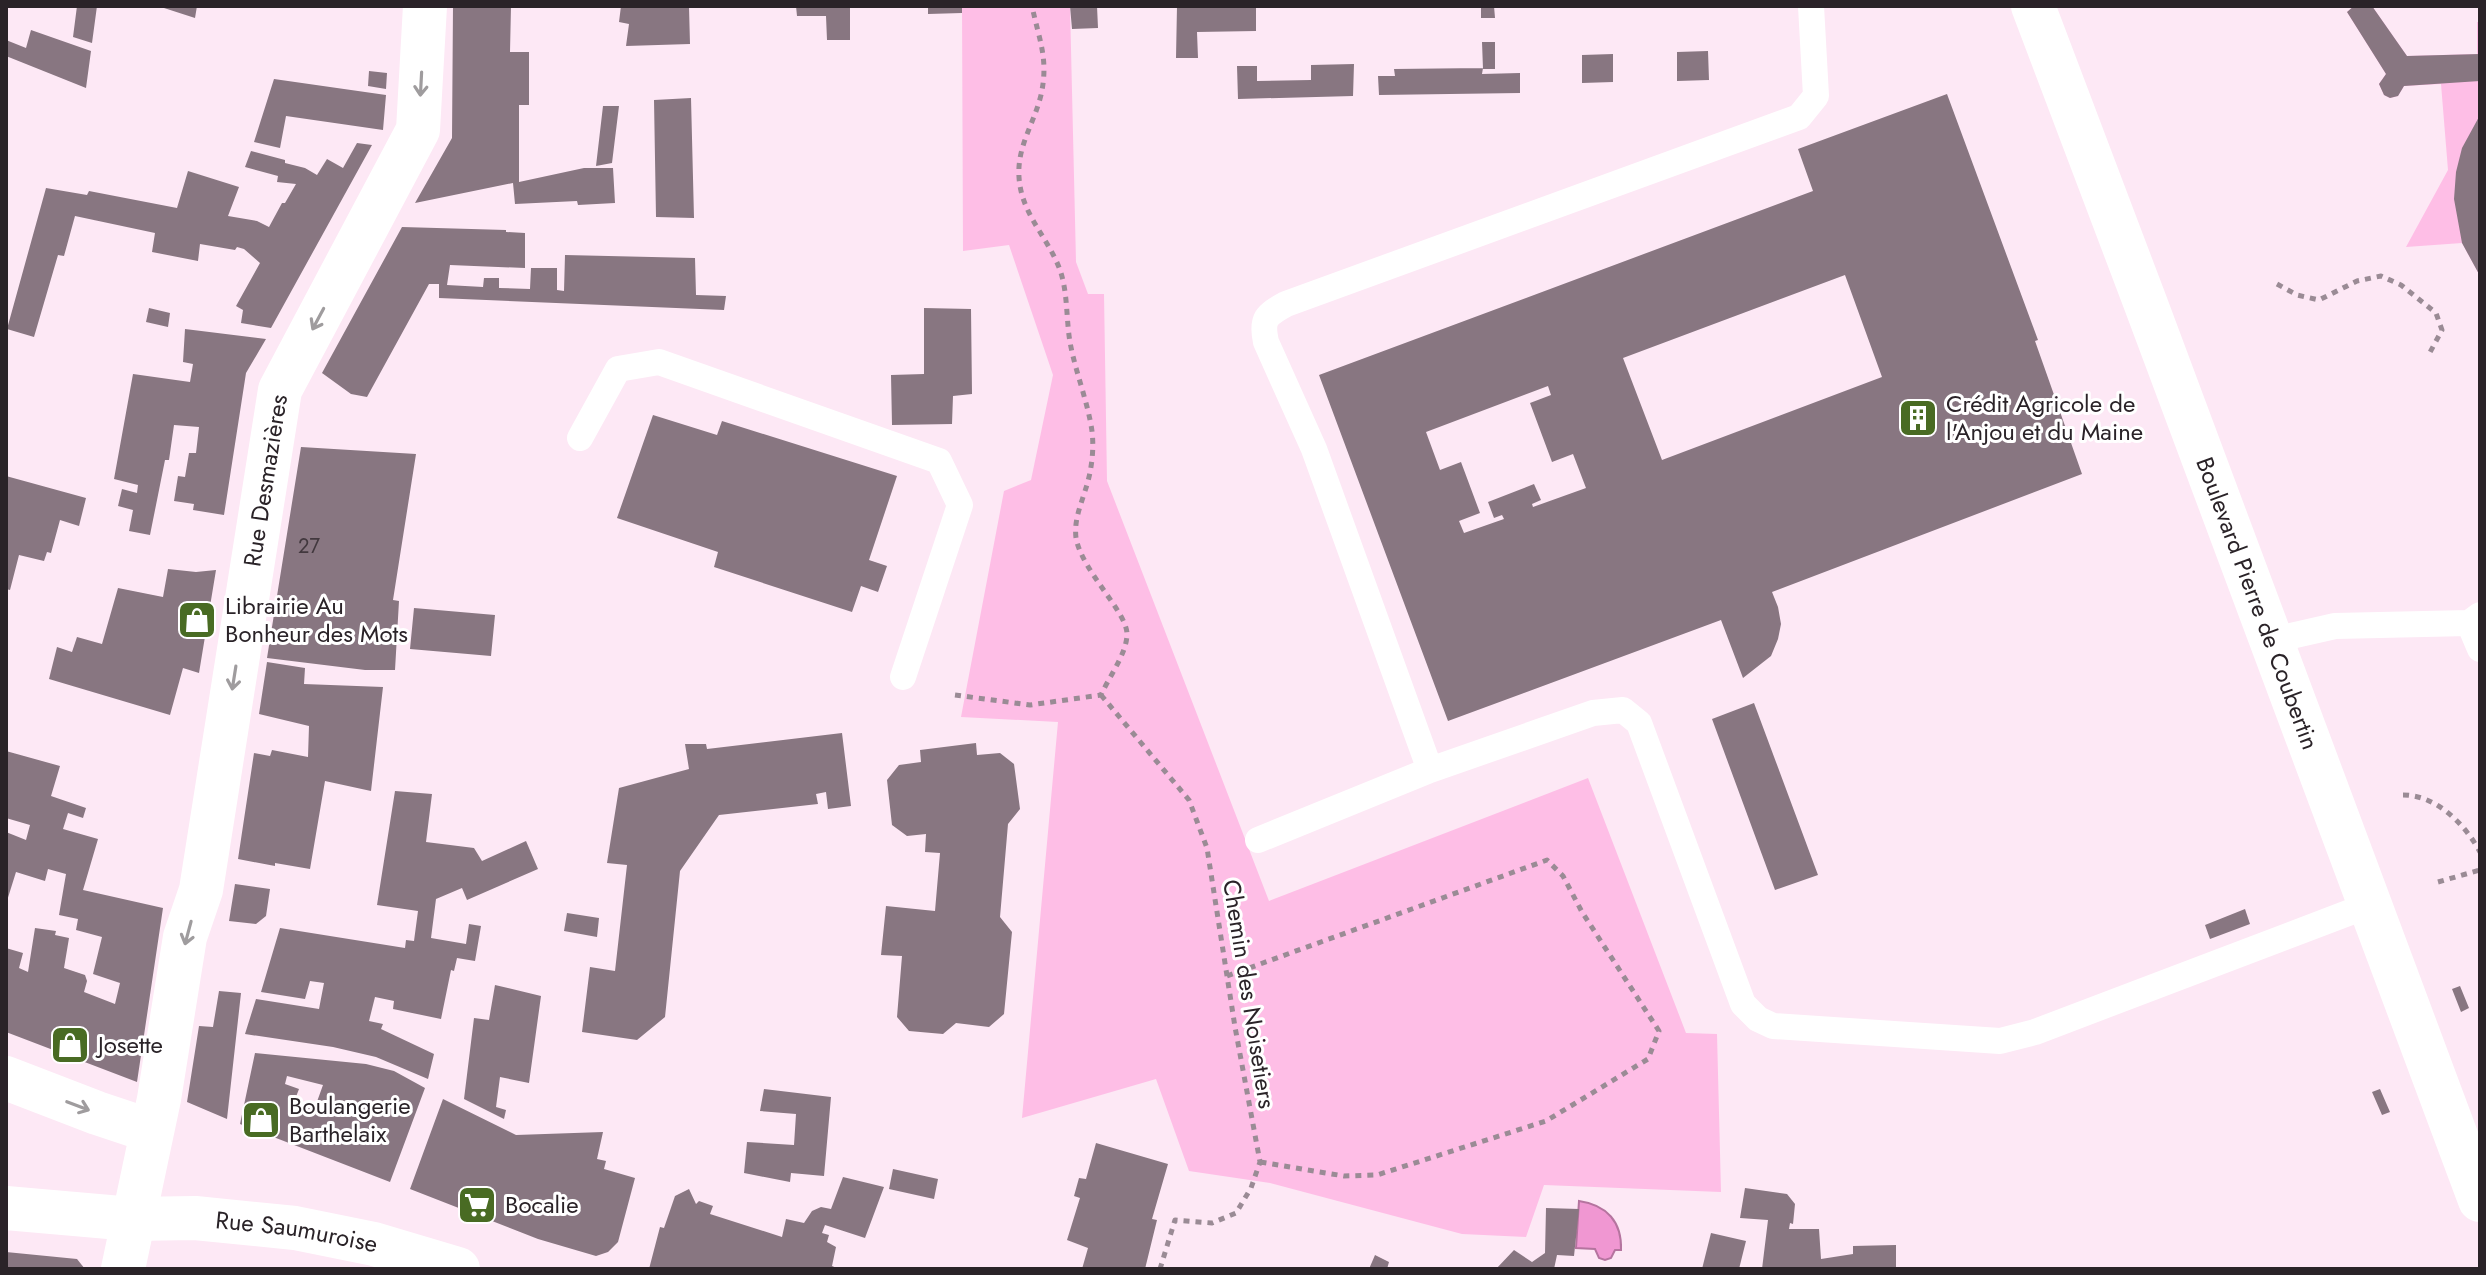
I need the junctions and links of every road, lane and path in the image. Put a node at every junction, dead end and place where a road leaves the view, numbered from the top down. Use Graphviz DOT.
graph roads {
  1 [pos="425,6"];
  2 [pos="1032,6"];
  3 [pos="1811,6"];
  4 [pos="2033,6"];
  5 [pos="2277,284"];
  6 [pos="2428,356"];
  7 [pos="580,438"];
  8 [pos="2474,619"];
  9 [pos="2273,640"];
  10 [pos="2480,649"];
  11 [pos="903,677"];
  12 [pos="955,695"];
  13 [pos="1101,695"];
  14 [pos="1430,770"];
  15 [pos="2403,795"];
  16 [pos="1258,840"];
  17 [pos="2480,852"];
  18 [pos="2480,870"];
  19 [pos="2438,882"];
  20 [pos="2369,905"];
  21 [pos="1227,976"];
  22 [pos="6,1078"];
  23 [pos="151,1131"];
  24 [pos="1260,1162"];
  25 [pos="2480,1200"];
  26 [pos="6,1208"];
  27 [pos="132,1219"];
  28 [pos="123,1269"];
  29 [pos="458,1269"];
  30 [pos="1160,1269"];
  1 -- 23 [label="street, Rue Desmazières, one-way"];
  2 -- 13 [label="path"];
  3 -- 14 [label="lane"];
  4 -- 9 [label="street, Boulevard Pierre de Coubertin"];
  5 -- 6 [label="path"];
  7 -- 11 [label="lane"];
  8 -- 9 [label="lane"];
  8 -- 10 [label="lane"];
  9 -- 20 [label="street, Boulevard Pierre de Coubertin"];
  12 -- 13 [label="path"];
  13 -- 21 [label="path, Chemin des Noisetiers"];
  14 -- 16 [label="lane"];
  14 -- 20 [label="lane"];
  15 -- 17 [label="path"];
  18 -- 19 [label="path"];
  20 -- 25 [label="street, Boulevard Pierre de Coubertin"];
  21 -- 24 [label="path, Chemin des Noisetiers"];
  21 -- 24 [label="path"];
  22 -- 23 [label="street, one-way"];
  23 -- 27 [label="street, Rue Desmazières"];
  24 -- 30 [label="path"];
  26 -- 27 [label="street, Rue Saumuroise"];
  27 -- 28 [label="street, Rue Desmazières"];
  27 -- 29 [label="street, Rue Saumuroise"];
}
